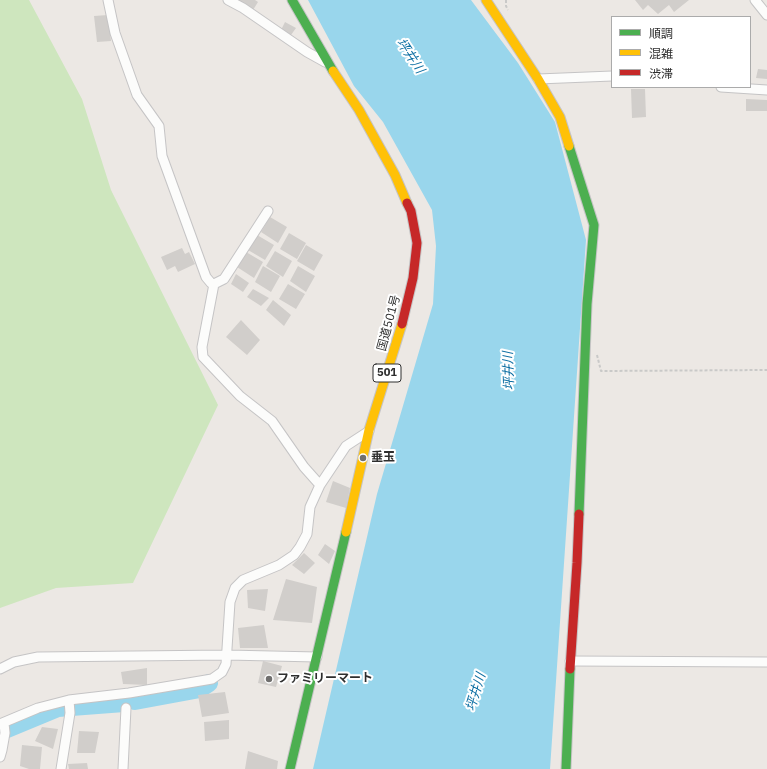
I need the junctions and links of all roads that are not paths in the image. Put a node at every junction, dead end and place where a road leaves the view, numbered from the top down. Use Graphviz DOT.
graph roads {
  1 [pos="108,0"];
  2 [pos="228,0"];
  3 [pos="292,0"];
  4 [pos="486,0"];
  5 [pos="755,0"];
  6 [pos="767,15"];
  7 [pos="328,64"];
  8 [pos="611,76"];
  9 [pos="538,79"];
  10 [pos="736,88"];
  11 [pos="767,90"];
  12 [pos="268,211"];
  13 [pos="214,284"];
  14 [pos="369,430"];
  15 [pos="320,485"];
  16 [pos="227,655"];
  17 [pos="316,657"];
  18 [pos="570,661"];
  19 [pos="767,662"];
  20 [pos="0,669"];
  21 [pos="70,707"];
  22 [pos="126,708"];
  23 [pos="3,727"];
  24 [pos="0,757"];
  25 [pos="61,769"];
  26 [pos="123,769"];
  27 [pos="290,769"];
  28 [pos="566,769"];
  1 -- 13 [label="street"];
  2 -- 7 [label="street"];
  3 -- 7 [label="main road, 国道501号 / 501"];
  4 -- 9 [label="main road"];
  5 -- 6 [label="street"];
  7 -- 14 [label="main road, 国道501号 / 501"];
  8 -- 9 [label="street"];
  9 -- 18 [label="main road"];
  10 -- 11 [label="street"];
  12 -- 13 [label="street"];
  13 -- 15 [label="street"];
  14 -- 15 [label="street"];
  14 -- 17 [label="main road, 国道501号 / 501"];
  15 -- 16 [label="street"];
  16 -- 17 [label="street"];
  16 -- 20 [label="street"];
  16 -- 21 [label="street"];
  17 -- 27 [label="main road, 国道501号 / 501"];
  18 -- 19 [label="street"];
  18 -- 28 [label="main road"];
  21 -- 23 [label="street"];
  21 -- 25 [label="street"];
  22 -- 26 [label="street"];
  23 -- 24 [label="street"];
}
